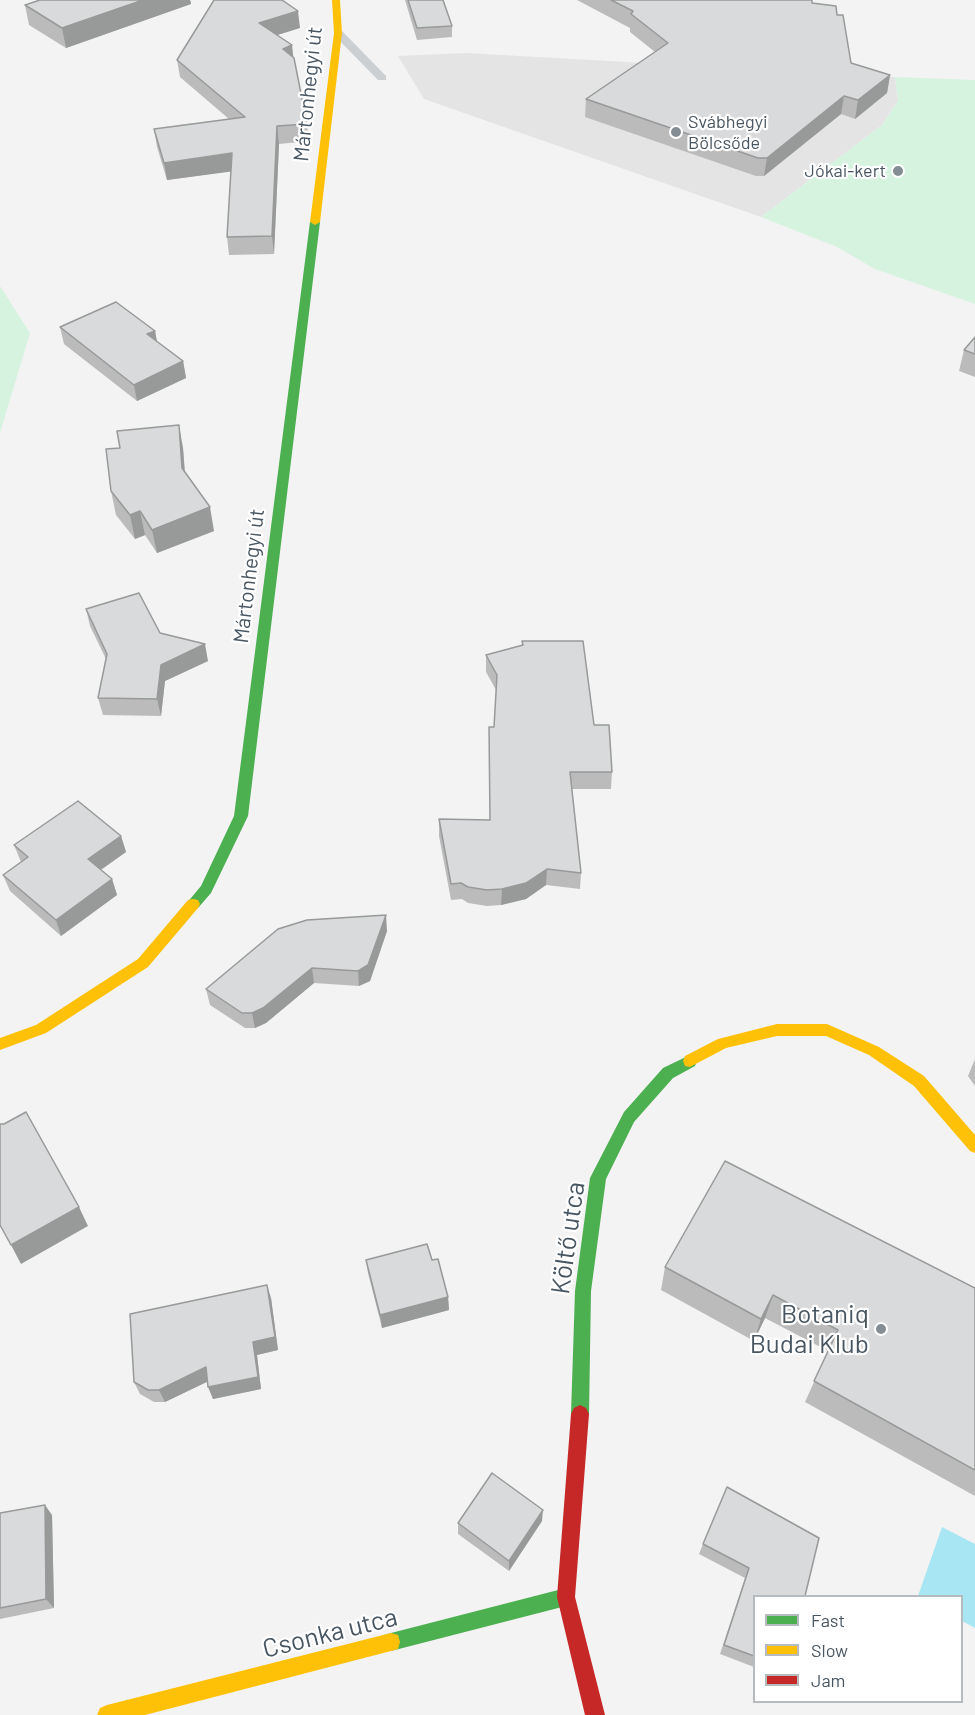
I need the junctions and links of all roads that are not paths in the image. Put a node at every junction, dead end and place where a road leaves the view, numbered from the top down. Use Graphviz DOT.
graph roads {
  1 [pos="336,0"];
  2 [pos="338,33"];
  3 [pos="382,78"];
  4 [pos="0,1044"];
  5 [pos="975,1146"];
  6 [pos="566,1597"];
  7 [pos="106,1715"];
  8 [pos="595,1715"];
  1 -- 2 [label="street, Mártonhegyi út"];
  2 -- 3 [label="lane"];
  2 -- 4 [label="street, Mártonhegyi út"];
  5 -- 6 [label="street, Költő utca"];
  6 -- 7 [label="street, Csonka utca"];
  6 -- 8 [label="street, Költő utca"];
}
